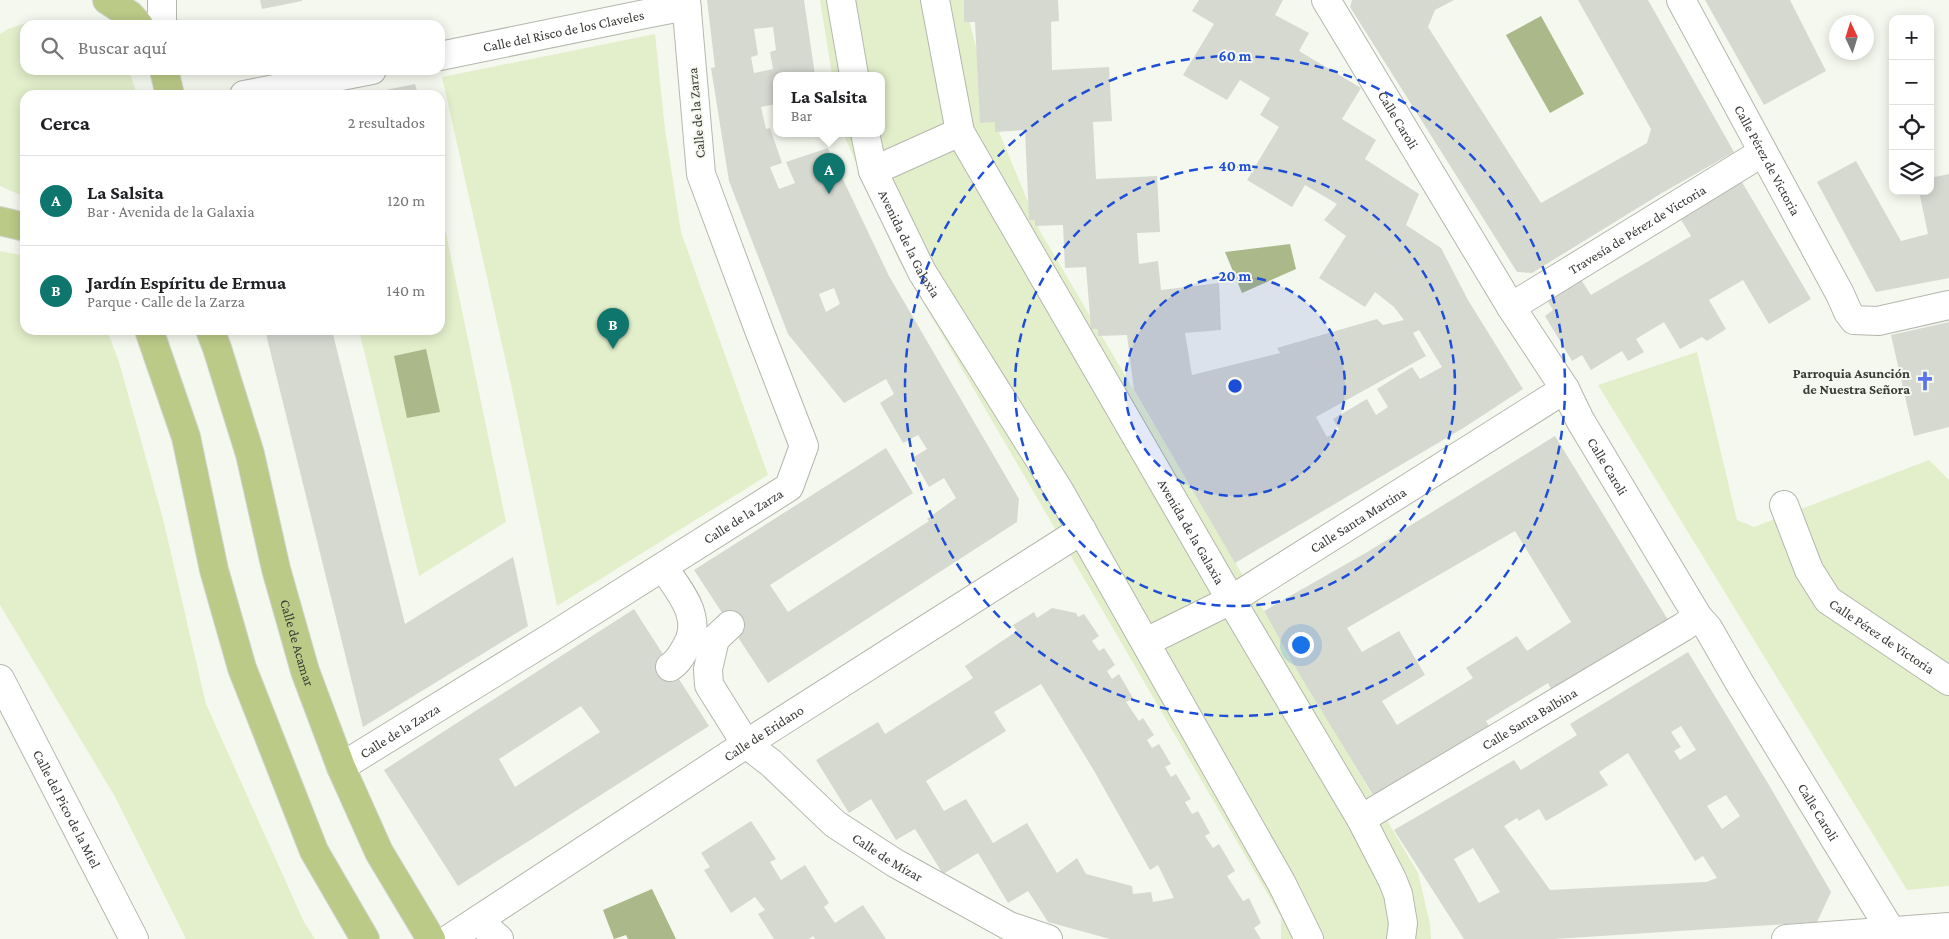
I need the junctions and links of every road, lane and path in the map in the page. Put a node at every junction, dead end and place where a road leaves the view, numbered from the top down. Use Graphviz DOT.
graph roads {
  1 [pos="107,0"];
  2 [pos="162,0"];
  3 [pos="841,0"];
  4 [pos="935,0"];
  5 [pos="1326,0"];
  6 [pos="1681,0"];
  7 [pos="686,4"];
  8 [pos="134,20"];
  9 [pos="162,20"];
  10 [pos="445,55"];
  11 [pos="853,72"];
  12 [pos="165,75"];
  13 [pos="346,75"];
  14 [pos="169,90"];
  15 [pos="270,90"];
  16 [pos="960,132"];
  17 [pos="866,137"];
  18 [pos="1762,152"];
  19 [pos="873,171"];
  20 [pos="0,221"];
  21 [pos="20,226"];
  22 [pos="1949,305"];
  23 [pos="1511,307"];
  24 [pos="151,335"];
  25 [pos="212,335"];
  26 [pos="1565,389"];
  27 [pos="1784,505"];
  28 [pos="1082,530"];
  29 [pos="663,566"];
  30 [pos="1231,600"];
  31 [pos="1698,617"];
  32 [pos="730,625"];
  33 [pos="1146,642"];
  34 [pos="670,667"];
  35 [pos="0,679"];
  36 [pos="1949,681"];
  37 [pos="746,744"];
  38 [pos="341,767"];
  39 [pos="1361,819"];
  40 [pos="478,920"];
  41 [pos="1949,926"];
  42 [pos="1891,931"];
  43 [pos="134,939"];
  44 [pos="365,939"];
  45 [pos="431,939"];
  46 [pos="449,939"];
  47 [pos="499,939"];
  48 [pos="1048,939"];
  49 [pos="1308,939"];
  50 [pos="1401,939"];
  51 [pos="1786,939"];
  1 -- 8 [label="main road"];
  2 -- 9 [label="street"];
  3 -- 11 [label="street"];
  4 -- 16 [label="street, Avenida de la Galaxia"];
  5 -- 23 [label="street, Calle Caroli"];
  6 -- 18 [label="street, Calle Pérez de Victoria"];
  7 -- 10 [label="street, Calle del Risco de los Claveles"];
  7 -- 29 [label="street, Calle de la Zarza"];
  12 -- 14 [label="main road"];
  13 -- 15 [label="street"];
  16 -- 19 [label="street"];
  16 -- 30 [label="street, Avenida de la Galaxia"];
  17 -- 19 [label="street, Avenida de la Galaxia"];
  18 -- 22 [label="street, Calle Pérez de Victoria"];
  18 -- 23 [label="street, Travesía de Pérez de Victoria"];
  19 -- 28 [label="street, Avenida de la Galaxia"];
  20 -- 21 [label="main road"];
  23 -- 26 [label="street, Calle Caroli"];
  24 -- 44 [label="main road"];
  25 -- 38 [label="main road, Calle de Acamar"];
  26 -- 30 [label="street, Calle Santa Martina"];
  26 -- 31 [label="street, Calle Caroli"];
  27 -- 36 [label="street, Calle Pérez de Victoria"];
  28 -- 33 [label="street, Avenida de la Galaxia"];
  28 -- 37 [label="street, Calle de Eridano"];
  29 -- 34 [label="street"];
  29 -- 38 [label="street, Calle de la Zarza"];
  30 -- 33 [label="street, Calle Santa Martina"];
  30 -- 39 [label="street, Avenida de la Galaxia"];
  31 -- 39 [label="street, Calle Santa Balbina"];
  31 -- 42 [label="street, Calle Caroli"];
  32 -- 37 [label="street, Calle de Mízar"];
  33 -- 49 [label="street, Avenida de la Galaxia"];
  35 -- 43 [label="street, Calle del Pico de la Miel"];
  37 -- 40 [label="street, Calle de Eridano"];
  37 -- 48 [label="street, Calle de Mízar"];
  38 -- 45 [label="main road, Calle de Acamar"];
  39 -- 50 [label="street, Avenida de la Galaxia"];
  40 -- 46 [label="street, Calle de Eridano"];
  40 -- 47 [label="street"];
  41 -- 42 [label="street"];
  42 -- 51 [label="street"];
}
